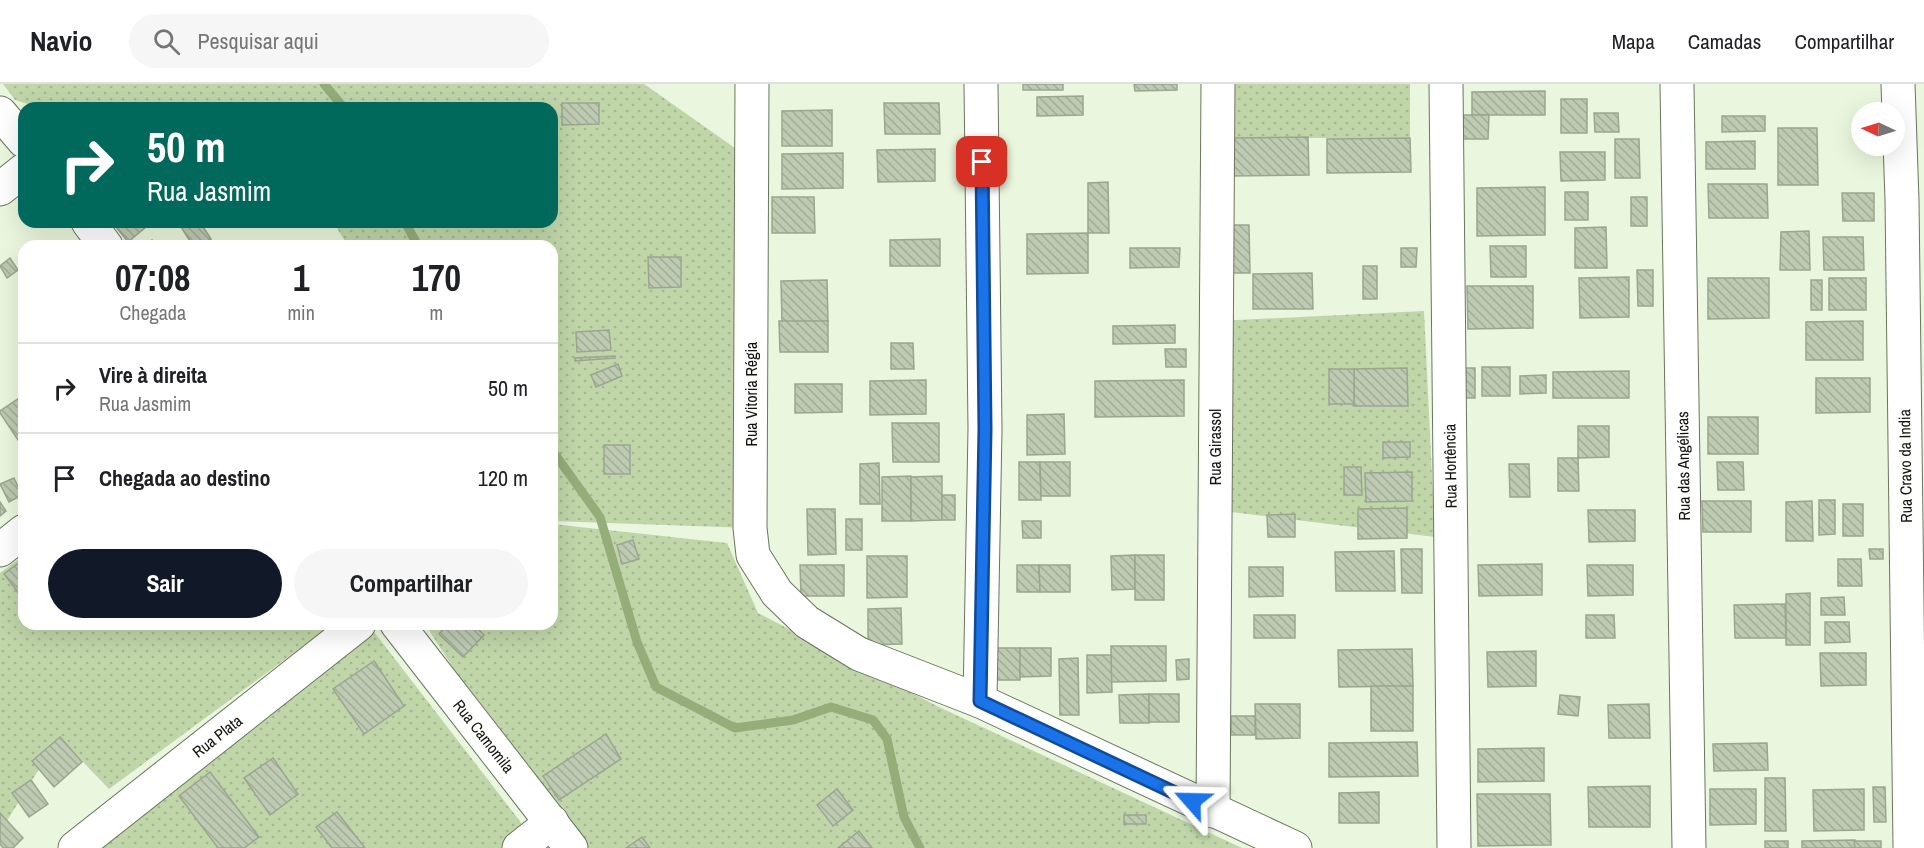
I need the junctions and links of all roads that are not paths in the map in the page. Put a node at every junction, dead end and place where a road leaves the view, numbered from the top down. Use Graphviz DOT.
graph roads {
  1 [pos="752,84"];
  2 [pos="981,84"];
  3 [pos="1218,84"];
  4 [pos="1446,84"];
  5 [pos="1677,84"];
  6 [pos="1898,84"];
  7 [pos="0,113"];
  8 [pos="18,134"];
  9 [pos="18,175"];
  10 [pos="0,189"];
  11 [pos="18,536"];
  12 [pos="0,550"];
  13 [pos="351,630"];
  14 [pos="402,630"];
  15 [pos="980,701"];
  16 [pos="1213,811"];
  17 [pos="561,835"];
  18 [pos="75,848"];
  19 [pos="519,848"];
  20 [pos="1295,848"];
  21 [pos="1455,848"];
  22 [pos="1689,848"];
  23 [pos="1910,848"];
  1 -- 15 [label="street, Rua Vitoria Régia"];
  2 -- 15 [label="street"];
  3 -- 16 [label="street, Rua Girassol"];
  4 -- 21 [label="street, Rua Hortência"];
  5 -- 22 [label="street, Rua das Angélicas"];
  6 -- 23 [label="street, Rua Cravo da India"];
  7 -- 8 [label="street"];
  9 -- 10 [label="street"];
  11 -- 12 [label="street"];
  13 -- 18 [label="street, Rua Plata"];
  14 -- 17 [label="street, Rua Camomila"];
  15 -- 16 [label="street, Rua Vitoria Régia"];
  16 -- 20 [label="street, Rua Vitoria Régia"];
  17 -- 19 [label="street"];
}
